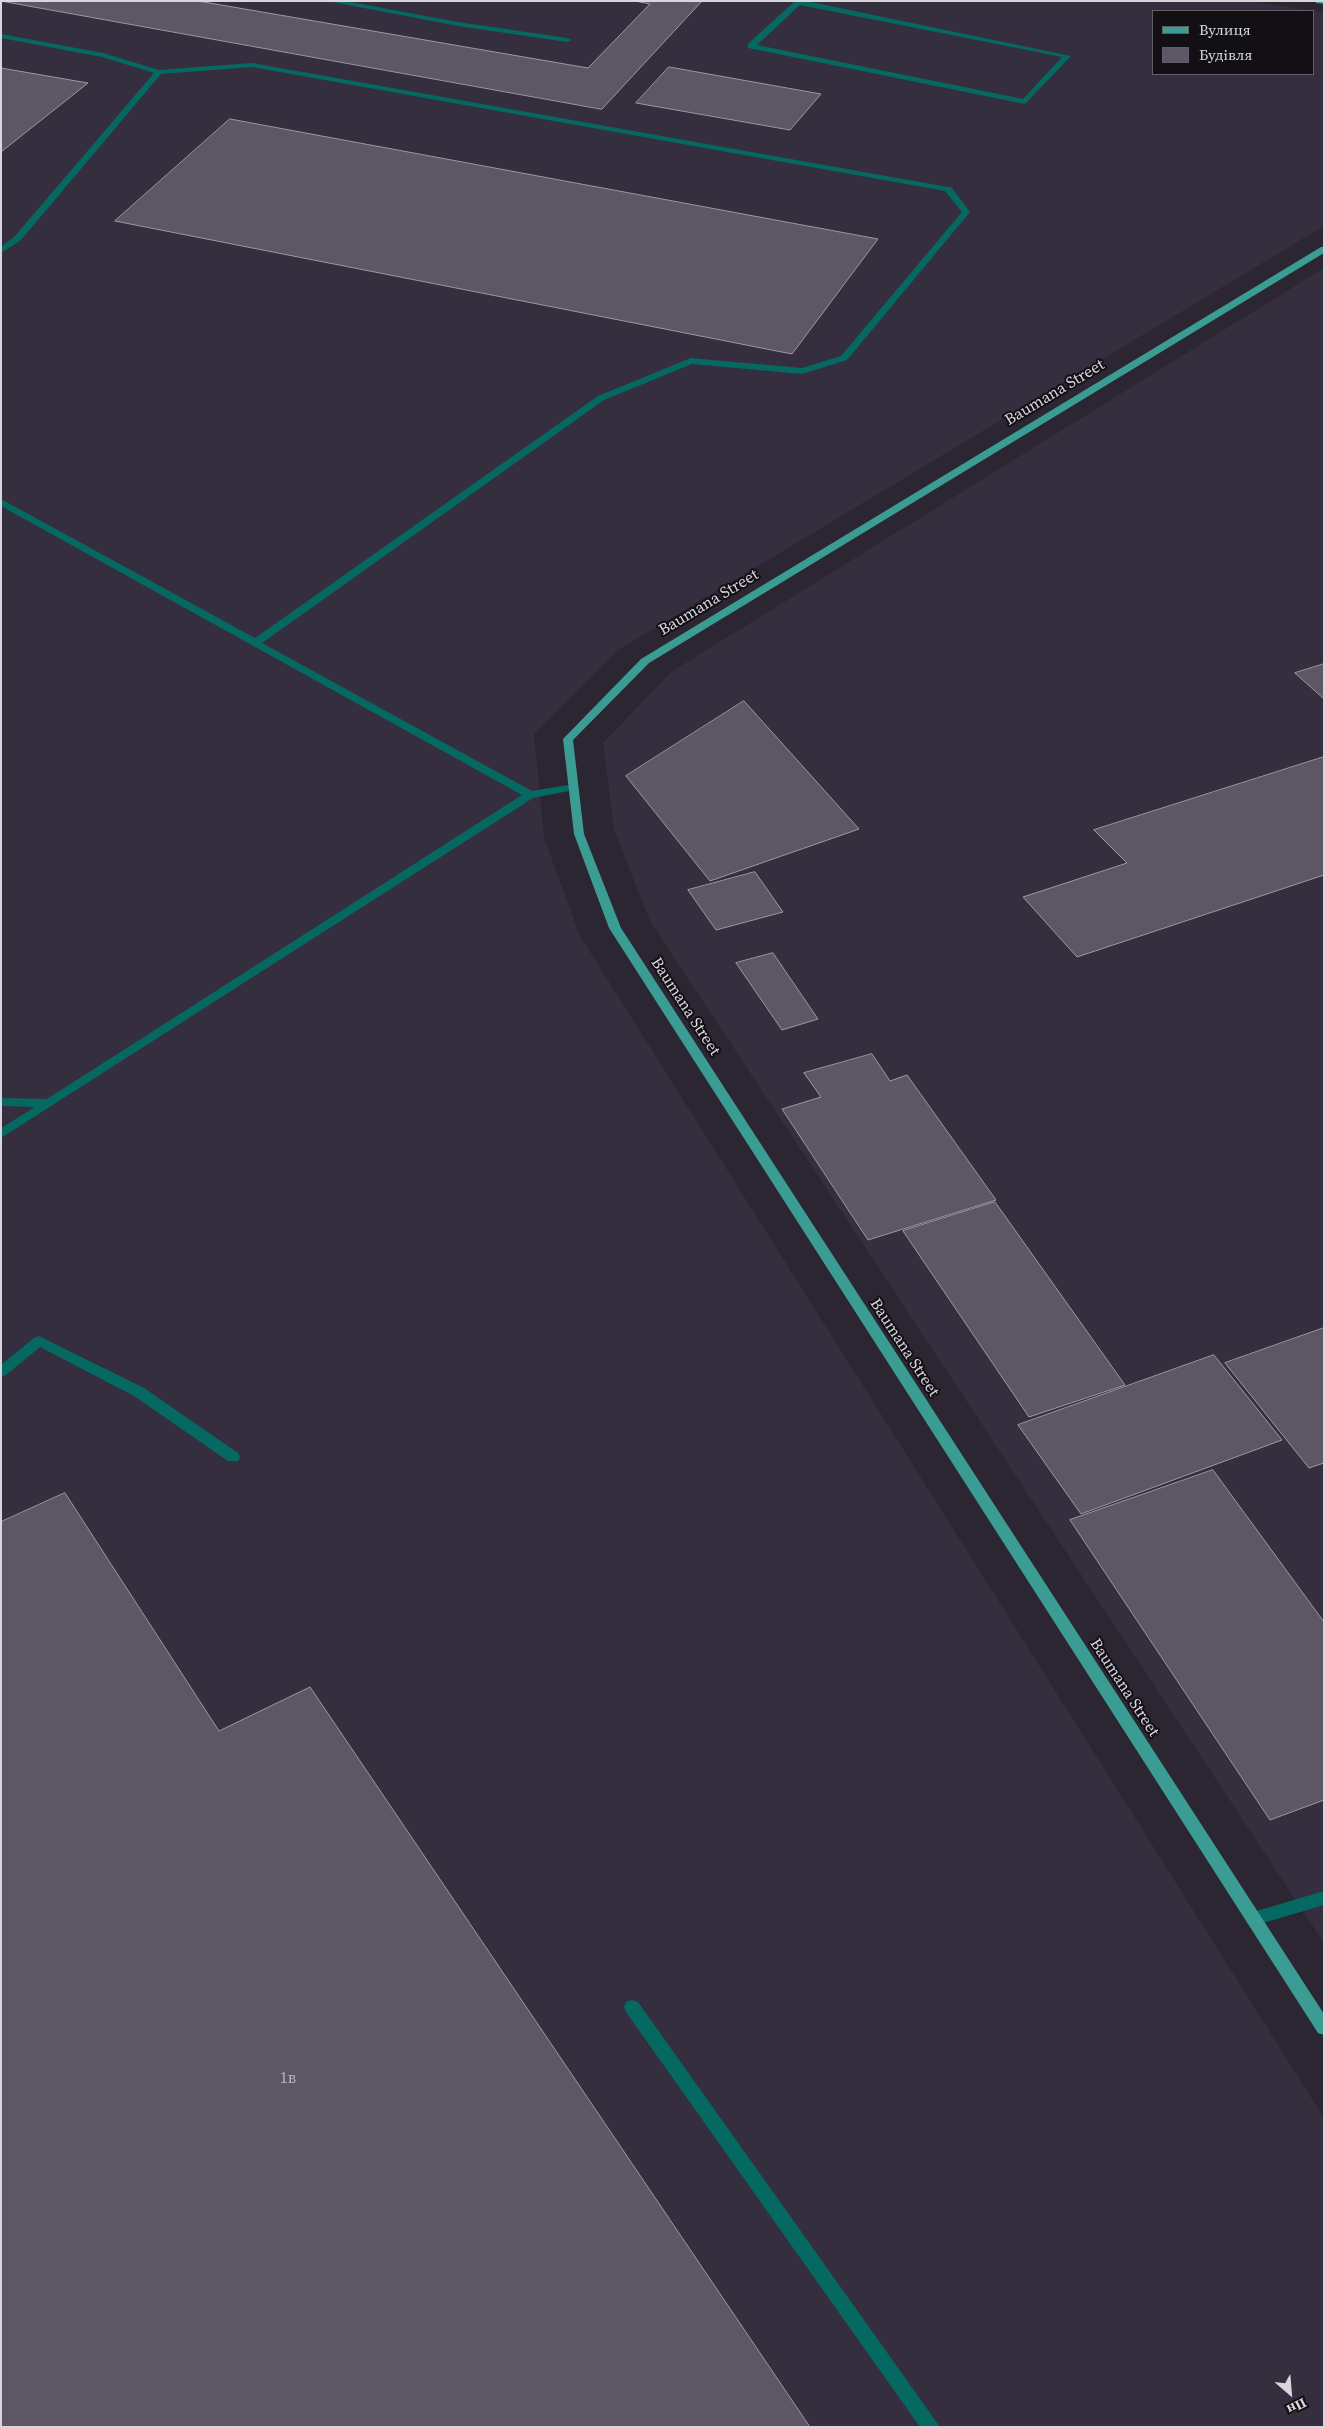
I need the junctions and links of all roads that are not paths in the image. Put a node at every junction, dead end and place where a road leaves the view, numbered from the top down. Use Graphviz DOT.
graph roads {
  1 [pos="331,1"];
  2 [pos="1319,1"];
  3 [pos="799,2"];
  4 [pos="1324,2"];
  5 [pos="1,36"];
  6 [pos="567,40"];
  7 [pos="159,72"];
  8 [pos="1,251"];
  9 [pos="1321,253"];
  10 [pos="1,502"];
  11 [pos="255,643"];
  12 [pos="574,787"];
  13 [pos="530,795"];
  14 [pos="1,1102"];
  15 [pos="47,1103"];
  16 [pos="1,1134"];
  17 [pos="1,1372"];
  18 [pos="233,1457"];
  19 [pos="1324,1898"];
  20 [pos="1253,1919"];
  21 [pos="632,2007"];
  22 [pos="1324,2028"];
  23 [pos="932,2427"];
  1 -- 6 [label="lane"];
  2 -- 4 [label="main road"];
  3 -- 3 [label="lane"];
  5 -- 7 [label="lane"];
  7 -- 8 [label="lane"];
  7 -- 11 [label="lane"];
  9 -- 12 [label="main road, Baumana Street"];
  10 -- 11 [label="lane"];
  11 -- 13 [label="lane"];
  12 -- 13 [label="lane"];
  12 -- 20 [label="main road, Baumana Street"];
  13 -- 15 [label="lane"];
  14 -- 15 [label="lane"];
  15 -- 16 [label="lane"];
  17 -- 18 [label="lane"];
  19 -- 20 [label="lane"];
  20 -- 22 [label="main road, Baumana Street"];
  21 -- 23 [label="lane"];
}
